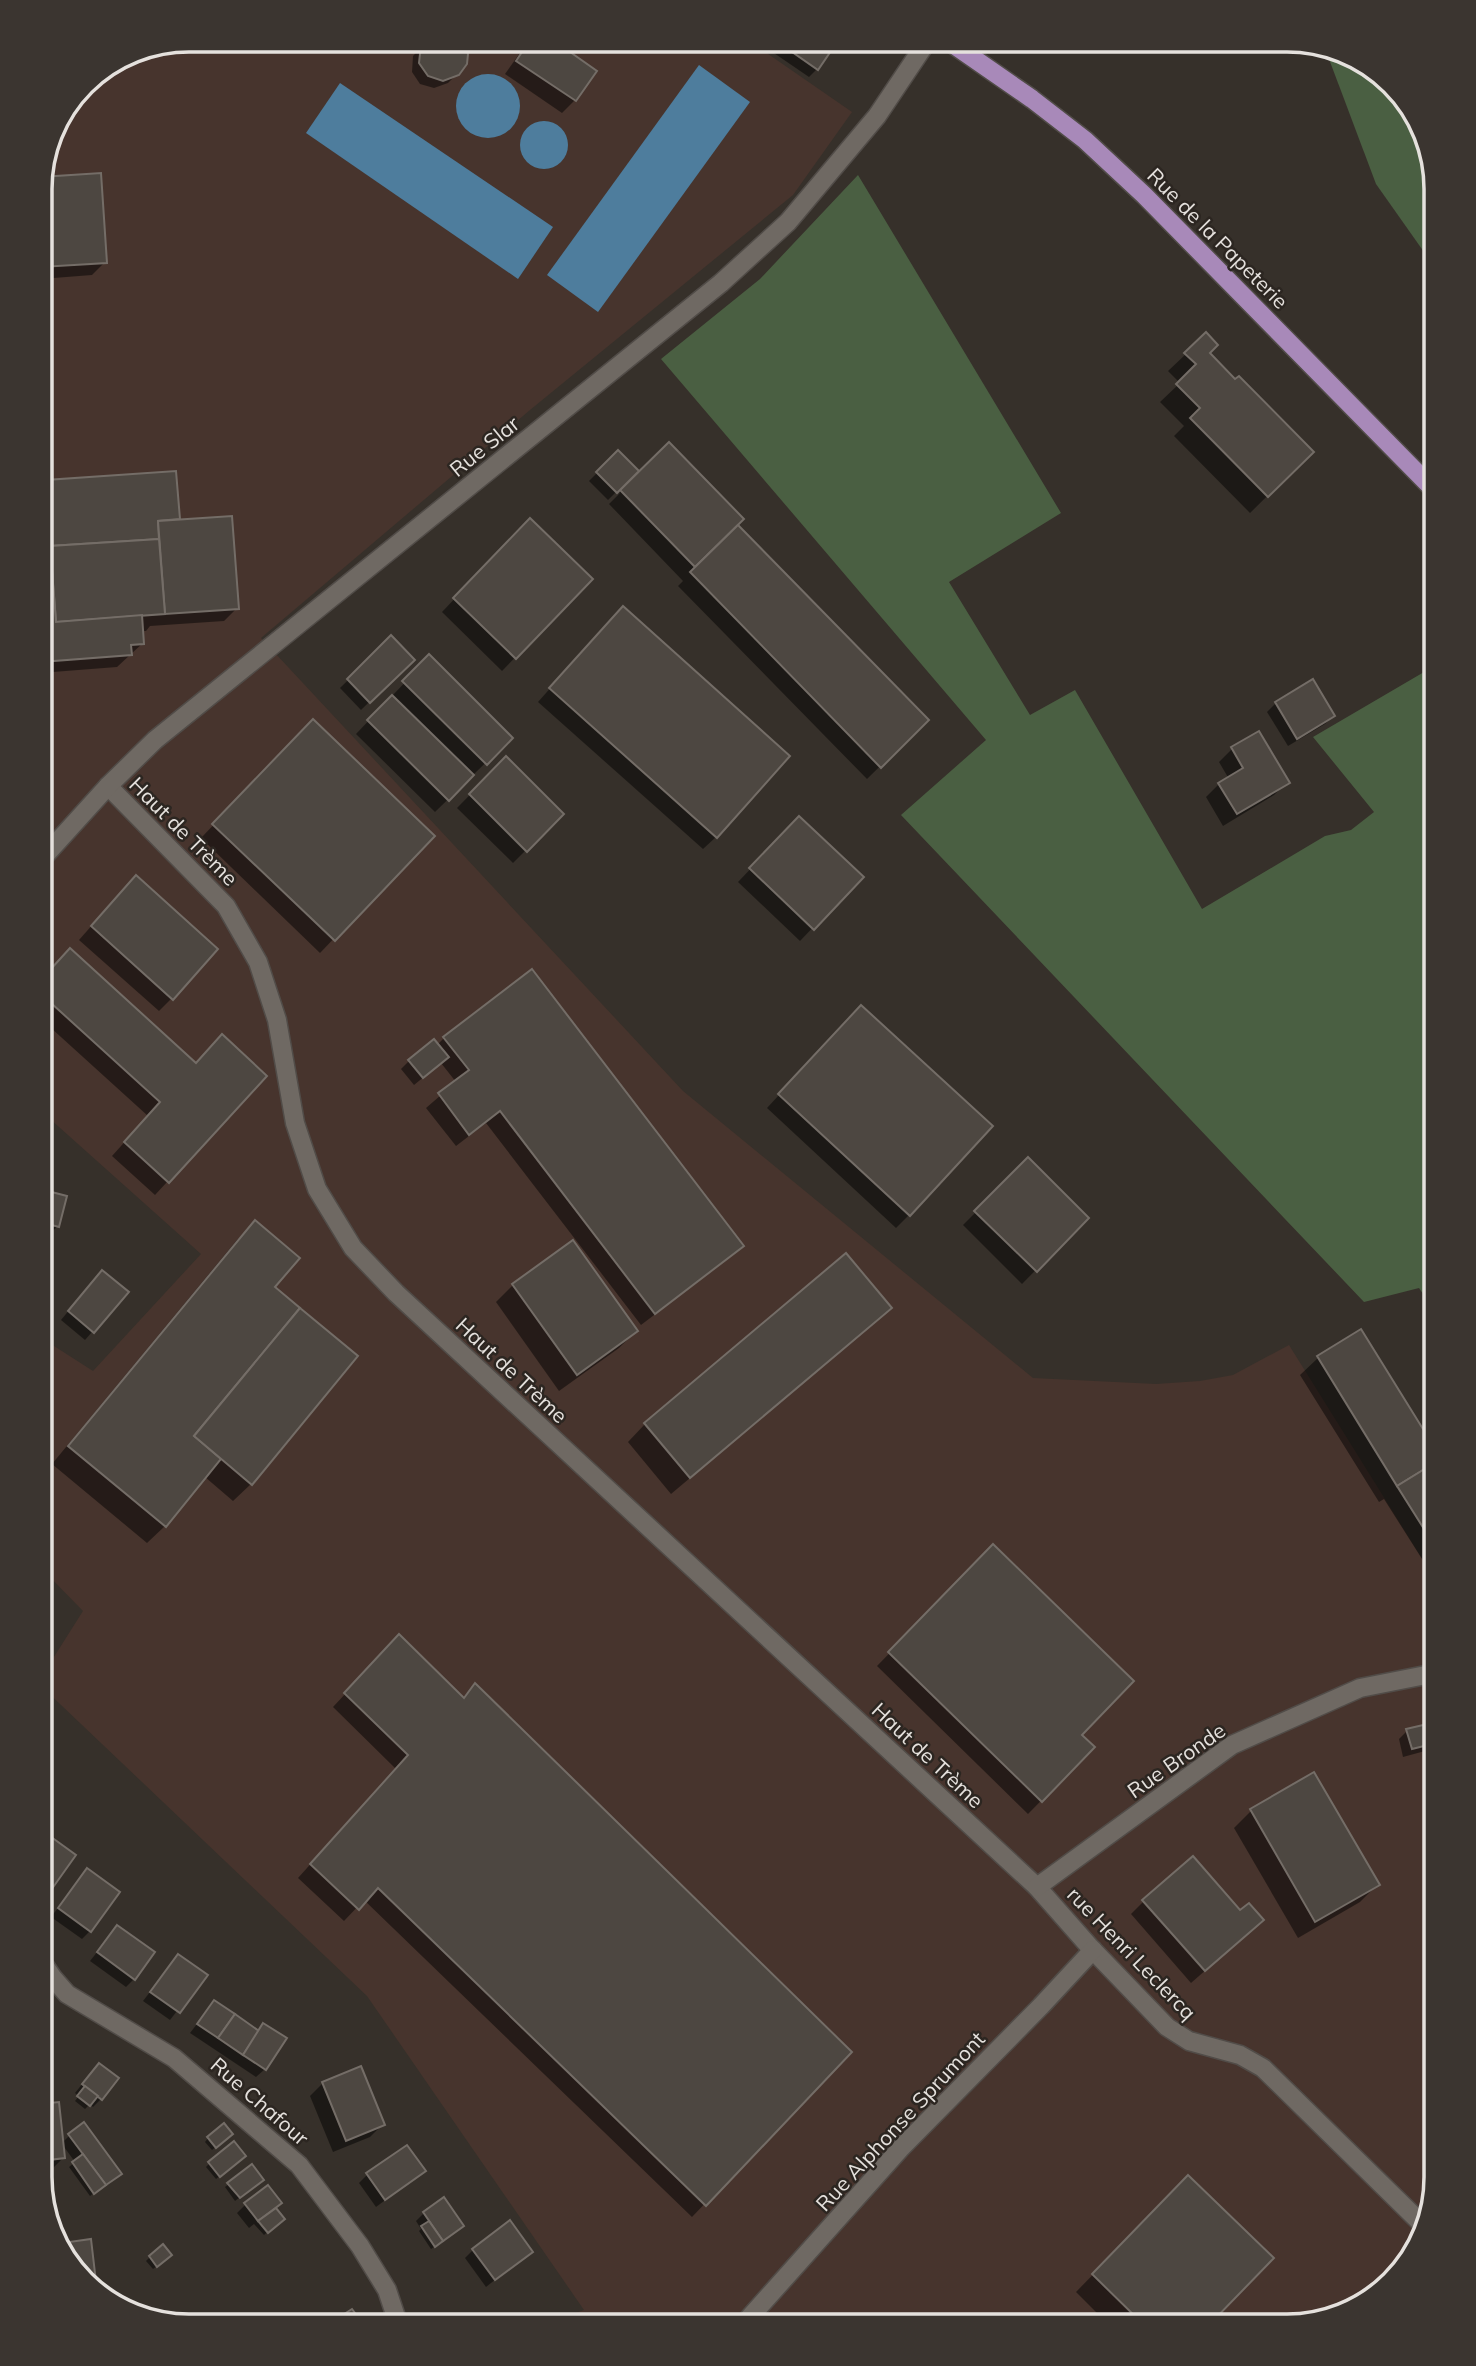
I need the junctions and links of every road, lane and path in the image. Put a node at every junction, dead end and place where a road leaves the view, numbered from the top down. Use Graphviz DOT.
graph roads {
  1 [pos="919,53"];
  2 [pos="966,53"];
  3 [pos="1424,480"];
  4 [pos="108,786"];
  5 [pos="53,847"];
  6 [pos="1424,1675"];
  7 [pos="1037,1887"];
  8 [pos="1093,1950"];
  9 [pos="52,1977"];
  10 [pos="1417,2219"];
  11 [pos="395,2313"];
  12 [pos="753,2314"];
  1 -- 4 [label="street, Rue Slar"];
  2 -- 3 [label="main road, Rue de la Papeterie"];
  4 -- 5 [label="street, Rue Slar"];
  4 -- 7 [label="street, Haut de Trème"];
  6 -- 7 [label="street, Rue Bronde"];
  7 -- 8 [label="street, rue Henri Leclercq"];
  8 -- 10 [label="street, rue Henri Leclercq"];
  8 -- 12 [label="street, Rue Alphonse Sprumont"];
  9 -- 11 [label="street, Rue Chafour"];
}
